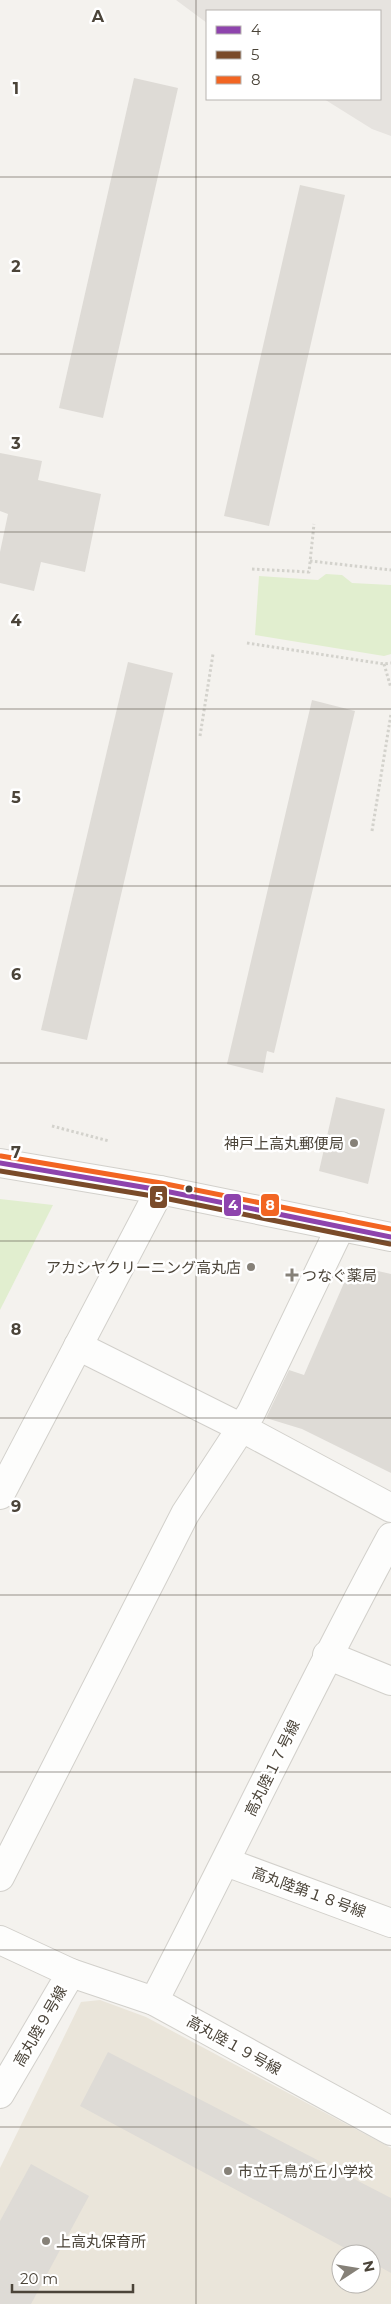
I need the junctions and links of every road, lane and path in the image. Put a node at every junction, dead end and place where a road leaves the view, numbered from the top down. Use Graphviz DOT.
graph roads {
  1 [pos="314,524"];
  2 [pos="310,561"];
  3 [pos="252,569"];
  4 [pos="391,570"];
  5 [pos="248,643"];
  6 [pos="213,654"];
  7 [pos="391,663"];
  8 [pos="384,664"];
  9 [pos="391,688"];
  10 [pos="391,714"];
  11 [pos="200,736"];
  12 [pos="372,831"];
  13 [pos="52,1126"];
  14 [pos="109,1141"];
  15 [pos="0,1163"];
  16 [pos="160,1190"];
  17 [pos="341,1226"];
  18 [pos="391,1236"];
  19 [pos="78,1346"];
  20 [pos="242,1428"];
  21 [pos="0,1495"];
  22 [pos="391,1508"];
  23 [pos="391,1537"];
  24 [pos="327,1655"];
  25 [pos="391,1681"];
  26 [pos="226,1862"];
  27 [pos="0,1877"];
  28 [pos="391,1923"];
  29 [pos="0,1940"];
  30 [pos="71,1973"];
  31 [pos="154,2001"];
  32 [pos="0,2094"];
  33 [pos="391,2131"];
  1 -- 2 [label="path"];
  2 -- 3 [label="path"];
  2 -- 4 [label="path"];
  5 -- 8 [label="path"];
  6 -- 11 [label="path"];
  7 -- 8 [label="path"];
  8 -- 9 [label="path"];
  10 -- 12 [label="path"];
  13 -- 14 [label="path"];
  15 -- 16 [label="street"];
  16 -- 17 [label="street"];
  16 -- 19 [label="street"];
  17 -- 18 [label="street"];
  17 -- 20 [label="street"];
  19 -- 20 [label="street"];
  19 -- 21 [label="street"];
  20 -- 22 [label="street"];
  20 -- 27 [label="street"];
  23 -- 24 [label="street, 高丸陸１７号線"];
  24 -- 25 [label="street"];
  24 -- 26 [label="street, 高丸陸１７号線"];
  26 -- 28 [label="street, 高丸陸第１８号線"];
  26 -- 31 [label="street, 高丸陸１７号線"];
  29 -- 30 [label="street, 高丸陸９号線"];
  30 -- 31 [label="street, 高丸陸１９号線"];
  30 -- 32 [label="street, 高丸陸９号線"];
  31 -- 33 [label="street, 高丸陸１９号線"];
}
